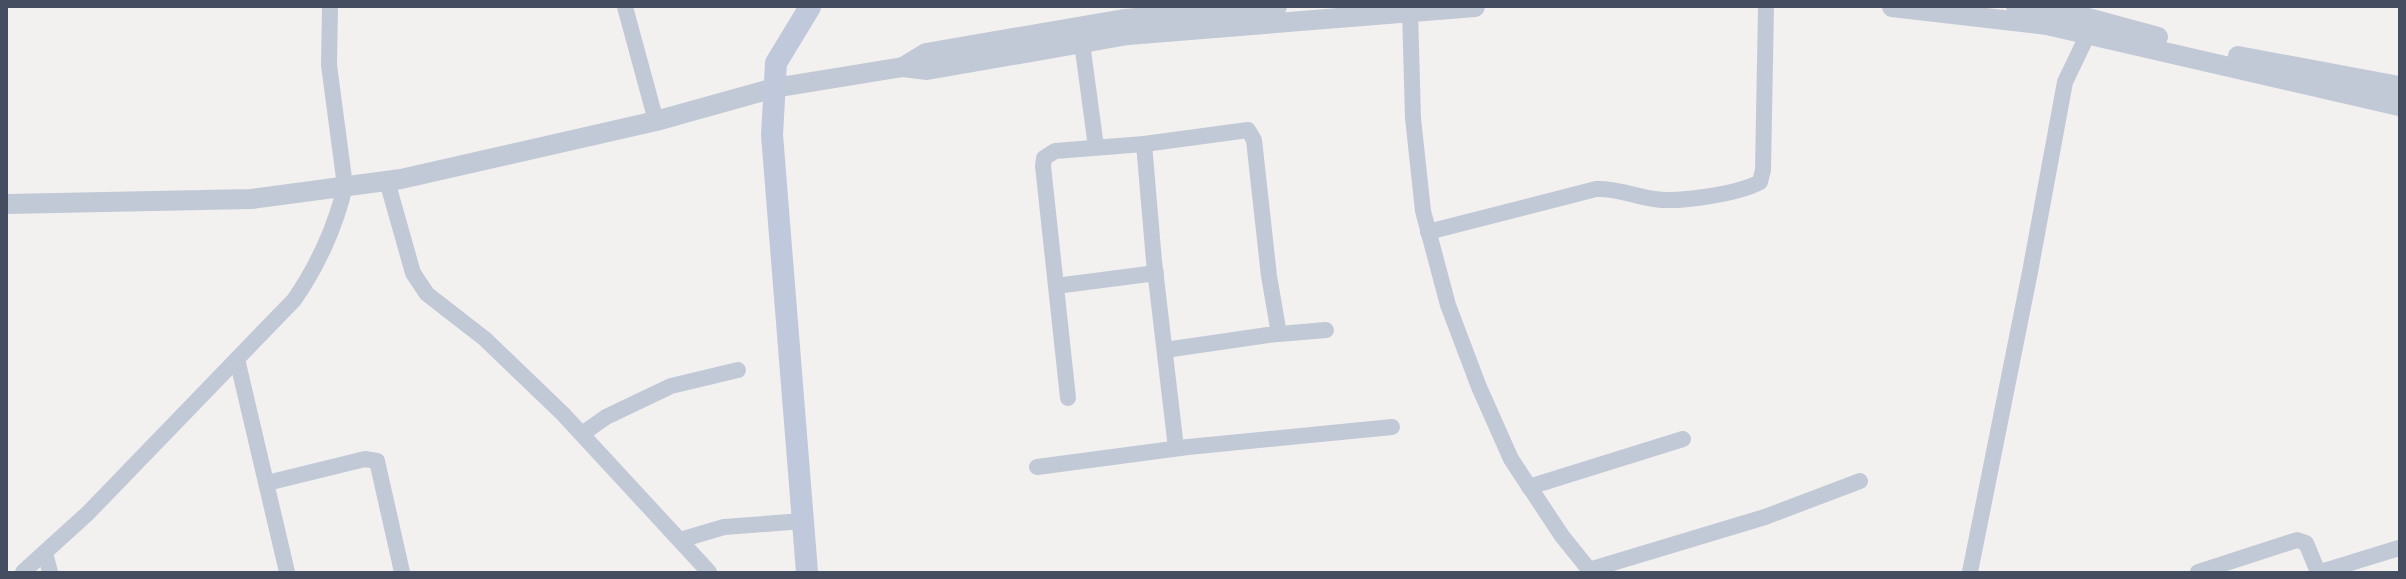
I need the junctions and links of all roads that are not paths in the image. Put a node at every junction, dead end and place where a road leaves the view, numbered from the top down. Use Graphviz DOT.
graph roads {
  1 [pos="330,7"];
  2 [pos="625,7"];
  3 [pos="810,7"];
  4 [pos="1276,7"];
  5 [pos="1475,7"];
  6 [pos="1766,7"];
  7 [pos="1892,7"];
  8 [pos="2016,7"];
  9 [pos="1410,11"];
  10 [pos="2044,12"];
  11 [pos="2084,21"];
  12 [pos="1082,43"];
  13 [pos="903,68"];
  14 [pos="2399,86"];
  15 [pos="774,88"];
  16 [pos="2399,106"];
  17 [pos="656,122"];
  18 [pos="1144,144"];
  19 [pos="1096,147"];
  20 [pos="387,181"];
  21 [pos="346,186"];
  22 [pos="7,204"];
  23 [pos="1428,232"];
  24 [pos="1156,273"];
  25 [pos="1056,286"];
  26 [pos="1326,330"];
  27 [pos="1279,334"];
  28 [pos="1165,350"];
  29 [pos="237,359"];
  30 [pos="738,370"];
  31 [pos="1068,398"];
  32 [pos="1392,427"];
  33 [pos="582,434"];
  34 [pos="1683,439"];
  35 [pos="1176,448"];
  36 [pos="1037,467"];
  37 [pos="1860,481"];
  38 [pos="267,483"];
  39 [pos="1529,487"];
  40 [pos="803,521"];
  41 [pos="680,540"];
  42 [pos="45,553"];
  43 [pos="2398,553"];
  44 [pos="1590,571"];
  45 [pos="23,572"];
  46 [pos="50,572"];
  47 [pos="287,572"];
  48 [pos="402,572"];
  49 [pos="709,572"];
  50 [pos="807,572"];
  51 [pos="1970,572"];
  52 [pos="2198,572"];
  53 [pos="2318,572"];
  54 [pos="2322,572"];
  1 -- 21 [label="street"];
  2 -- 17 [label="street"];
  3 -- 15 [label="main road"];
  4 -- 13 [label="street"];
  5 -- 9 [label="street"];
  6 -- 23 [label="street"];
  7 -- 10 [label="street"];
  8 -- 10 [label="street"];
  9 -- 12 [label="street"];
  9 -- 23 [label="street"];
  10 -- 11 [label="street"];
  11 -- 14 [label="street"];
  11 -- 16 [label="street"];
  11 -- 51 [label="street"];
  12 -- 13 [label="street"];
  12 -- 19 [label="street"];
  13 -- 15 [label="street"];
  15 -- 17 [label="street"];
  15 -- 40 [label="main road"];
  17 -- 20 [label="street"];
  18 -- 19 [label="street"];
  18 -- 24 [label="street"];
  18 -- 27 [label="street"];
  19 -- 25 [label="street"];
  20 -- 21 [label="street"];
  20 -- 33 [label="street"];
  21 -- 22 [label="street"];
  21 -- 29 [label="street"];
  23 -- 39 [label="street"];
  24 -- 25 [label="street"];
  24 -- 28 [label="street"];
  25 -- 31 [label="street"];
  26 -- 27 [label="street"];
  27 -- 28 [label="street"];
  28 -- 35 [label="street"];
  29 -- 38 [label="street"];
  29 -- 42 [label="street"];
  30 -- 33 [label="street"];
  32 -- 35 [label="street"];
  33 -- 41 [label="street"];
  34 -- 39 [label="street"];
  35 -- 36 [label="street"];
  37 -- 44 [label="street"];
  38 -- 47 [label="street"];
  38 -- 48 [label="street"];
  39 -- 44 [label="street"];
  40 -- 41 [label="street"];
  40 -- 50 [label="main road"];
  41 -- 49 [label="street"];
  42 -- 45 [label="street"];
  42 -- 46 [label="street"];
  43 -- 54 [label="street"];
  52 -- 53 [label="street"];
}
